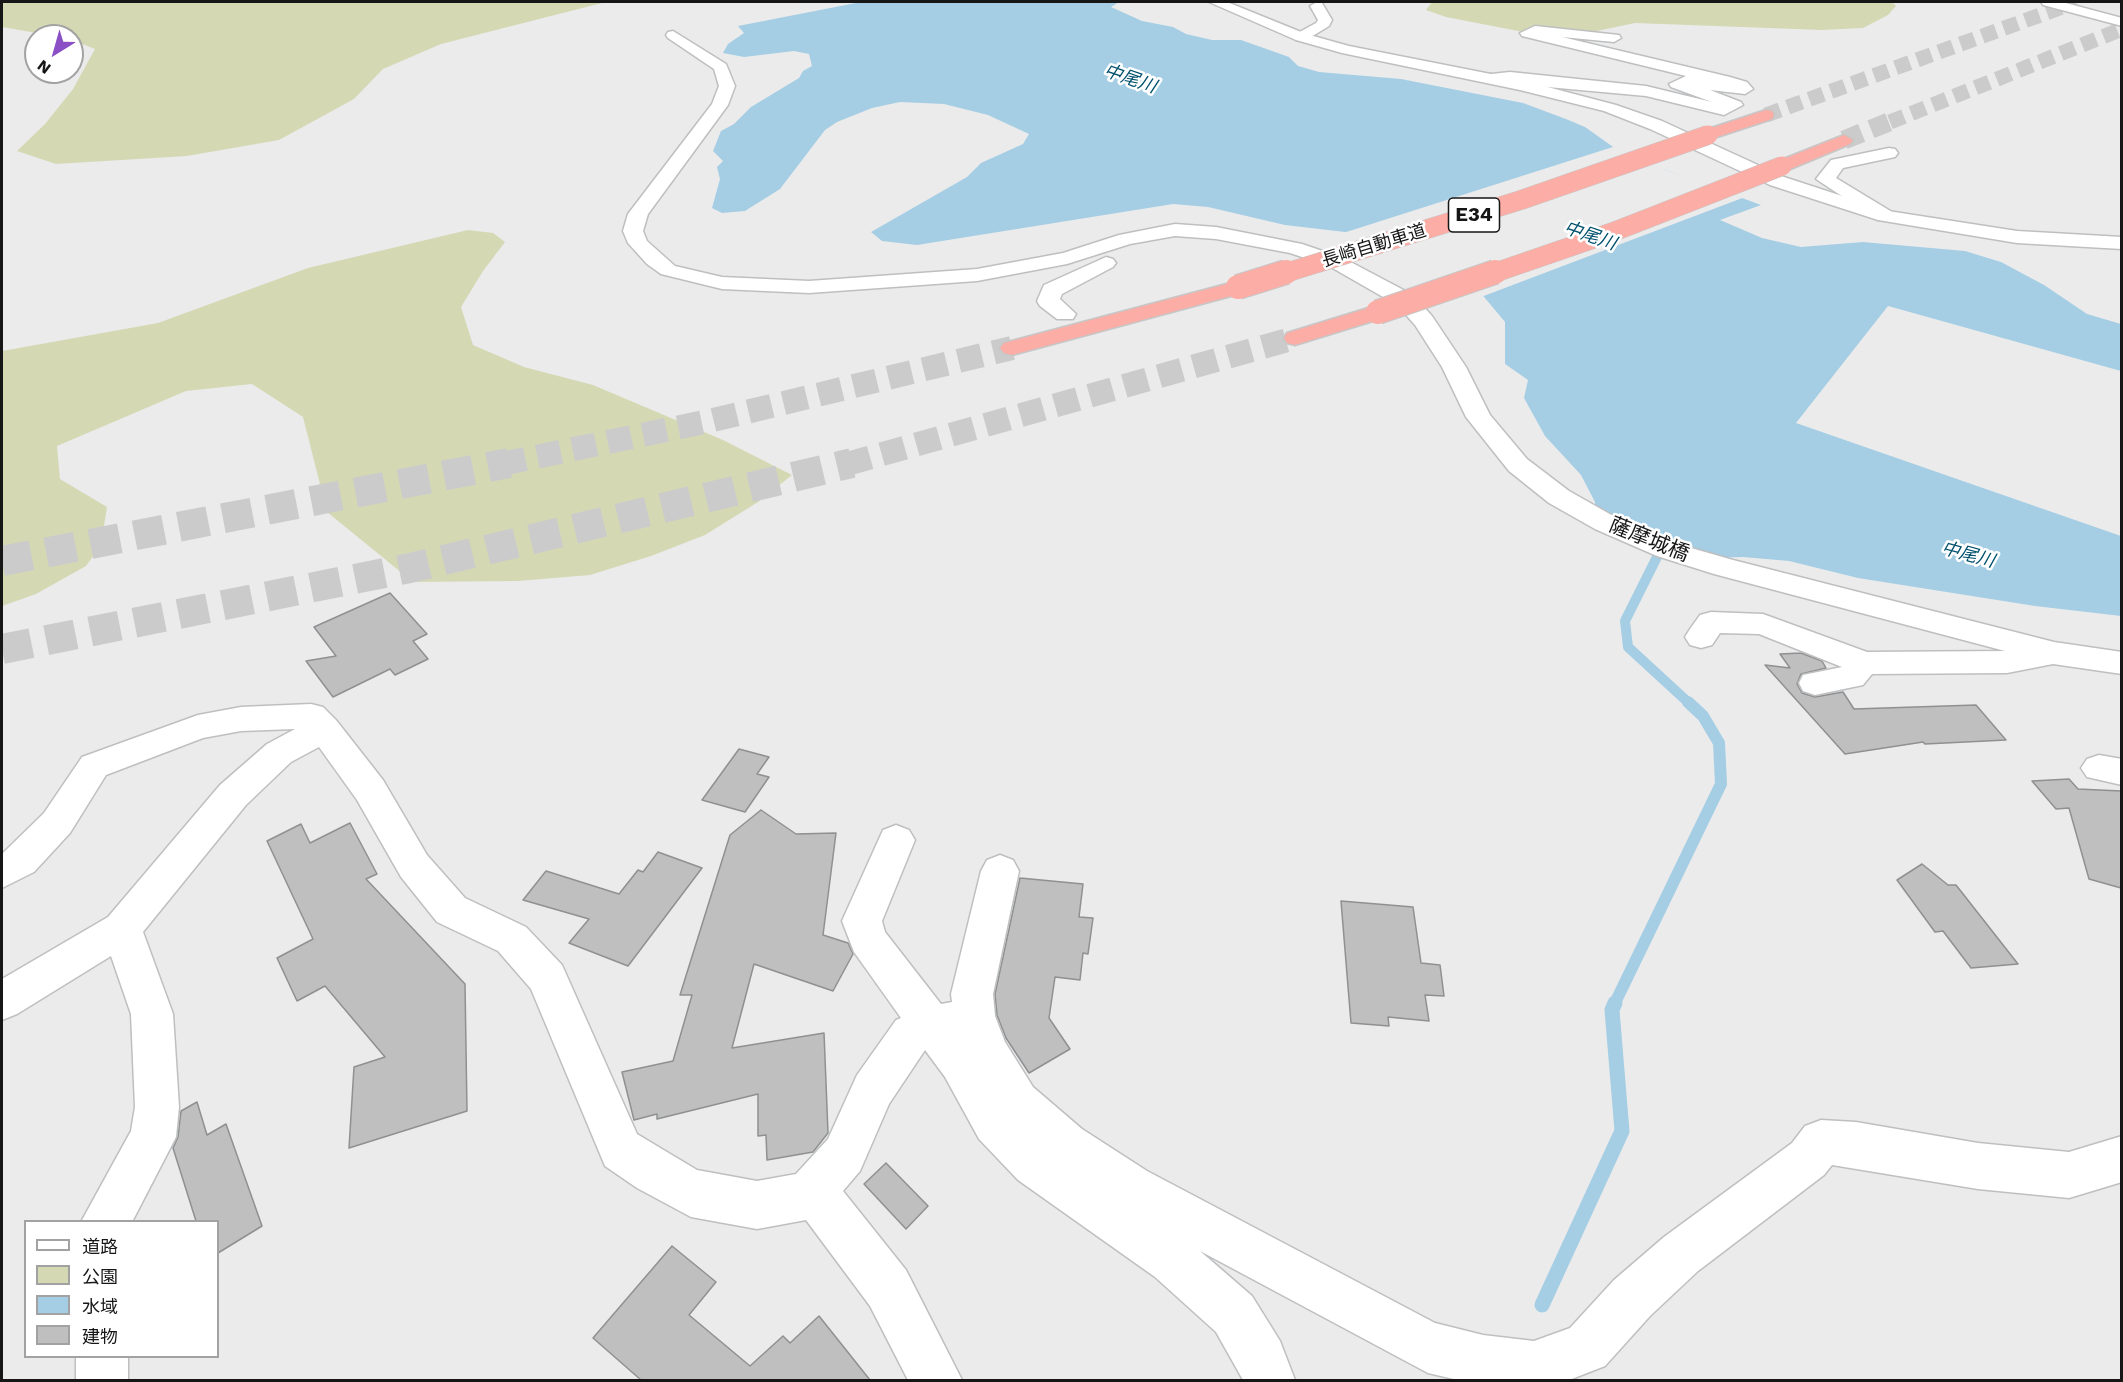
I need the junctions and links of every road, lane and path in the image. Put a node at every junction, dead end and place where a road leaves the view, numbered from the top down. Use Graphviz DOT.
graph roads {
  1 [pos="1216,2"];
  2 [pos="2048,2"];
  3 [pos="1317,6"];
  4 [pos="2121,22"];
  5 [pos="673,35"];
  6 [pos="1301,37"];
  7 [pos="1614,38"];
  8 [pos="1488,78"];
  9 [pos="1766,115"];
  10 [pos="1844,140"];
  11 [pos="1889,153"];
  12 [pos="1885,216"];
  13 [pos="2121,243"];
  14 [pos="1274,244"];
  15 [pos="1065,314"];
  16 [pos="1295,338"];
  17 [pos="1012,348"];
  18 [pos="1792,585"];
  19 [pos="2054,653"];
  20 [pos="1864,663"];
  21 [pos="2121,663"];
  22 [pos="1815,683"];
  23 [pos="324,729"];
  24 [pos="896,840"];
  25 [pos="1000,871"];
  26 [pos="2,872"];
  27 [pos="122,929"];
  28 [pos="2,1001"];
  29 [pos="953,1020"];
  30 [pos="2121,1159"];
  31 [pos="813,1191"];
  32 [pos="106,1220"];
  33 [pos="102,1358"];
  34 [pos="102,1380"];
  35 [pos="936,1380"];
  36 [pos="1269,1380"];
  1 -- 6 [label="street"];
  2 -- 4 [label="street"];
  3 -- 6 [label="street"];
  5 -- 14 [label="street"];
  6 -- 8 [label="street"];
  7 -- 8 [label="street"];
  8 -- 12 [label="street"];
  9 -- 17 [label="highway, 長崎自動車道 / E34, bridge"];
  10 -- 16 [label="highway, bridge"];
  11 -- 12 [label="street"];
  12 -- 13 [label="street"];
  14 -- 15 [label="street"];
  14 -- 18 [label="street, 薩摩城橋"];
  18 -- 19 [label="street, 薩摩城橋"];
  18 -- 20 [label="street"];
  19 -- 20 [label="street"];
  19 -- 21 [label="street"];
  20 -- 22 [label="street"];
  23 -- 26 [label="street"];
  23 -- 27 [label="street"];
  23 -- 31 [label="street"];
  24 -- 29 [label="street"];
  25 -- 29 [label="street"];
  27 -- 28 [label="street"];
  27 -- 32 [label="street"];
  29 -- 30 [label="street"];
  29 -- 31 [label="street"];
  29 -- 36 [label="street"];
  31 -- 35 [label="street"];
  33 -- 34 [label="street"];
}
